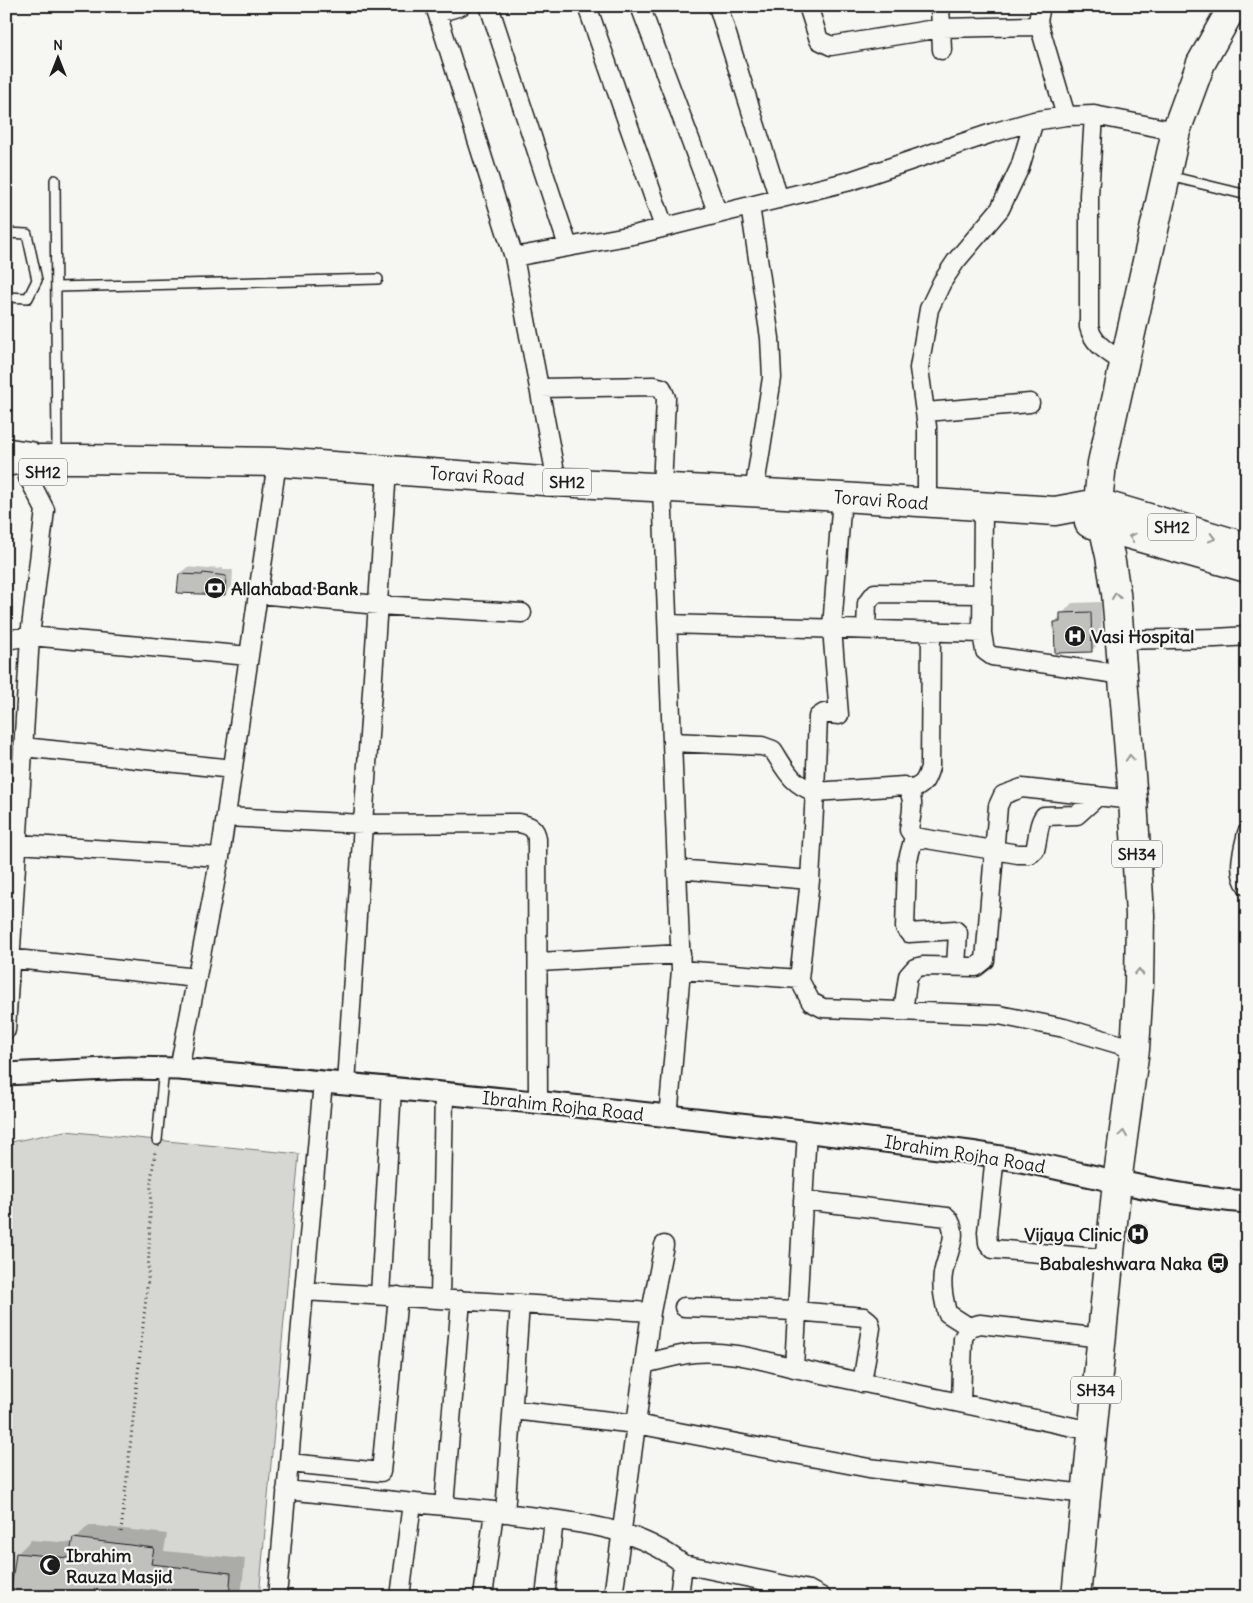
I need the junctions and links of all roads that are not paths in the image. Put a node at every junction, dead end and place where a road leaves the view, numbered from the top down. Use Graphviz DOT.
graph roads {
  1 [pos="462,6"];
  2 [pos="488,6"];
  3 [pos="587,6"];
  4 [pos="640,6"];
  5 [pos="718,6"];
  6 [pos="808,6"];
  7 [pos="940,6"];
  8 [pos="1232,6"];
  9 [pos="436,10"];
  10 [pos="1040,14"];
  11 [pos="942,28"];
  12 [pos="942,50"];
  13 [pos="1094,115"];
  14 [pos="1066,116"];
  15 [pos="1034,121"];
  16 [pos="1176,131"];
  17 [pos="1166,176"];
  18 [pos="55,180"];
  19 [pos="1247,195"];
  20 [pos="779,199"];
  21 [pos="750,206"];
  22 [pos="718,214"];
  23 [pos="664,227"];
  24 [pos="6,233"];
  25 [pos="568,246"];
  26 [pos="514,256"];
  27 [pos="378,279"];
  28 [pos="56,287"];
  29 [pos="6,297"];
  30 [pos="1124,363"];
  31 [pos="540,388"];
  32 [pos="1030,402"];
  33 [pos="926,412"];
  34 [pos="33,459"];
  35 [pos="277,462"];
  36 [pos="386,470"];
  37 [pos="557,482"];
  38 [pos="662,488"];
  39 [pos="754,492"];
  40 [pos="842,497"];
  41 [pos="927,503"];
  42 [pos="983,506"];
  43 [pos="1100,515"];
  44 [pos="1247,547"];
  45 [pos="1247,568"];
  46 [pos="258,594"];
  47 [pos="982,594"];
  48 [pos="378,605"];
  49 [pos="522,613"];
  50 [pos="668,624"];
  51 [pos="832,628"];
  52 [pos="866,629"];
  53 [pos="931,632"];
  54 [pos="982,633"];
  55 [pos="30,636"];
  56 [pos="1247,636"];
  57 [pos="6,640"];
  58 [pos="1120,640"];
  59 [pos="250,656"];
  60 [pos="1124,675"];
  61 [pos="672,742"];
  62 [pos="23,747"];
  63 [pos="233,769"];
  64 [pos="910,790"];
  65 [pos="815,792"];
  66 [pos="1098,796"];
  67 [pos="1133,800"];
  68 [pos="226,817"];
  69 [pos="363,824"];
  70 [pos="1247,833"];
  71 [pos="914,837"];
  72 [pos="17,844"];
  73 [pos="993,849"];
  74 [pos="220,857"];
  75 [pos="677,869"];
  76 [pos="810,880"];
  77 [pos="1247,886"];
  78 [pos="8,958"];
  79 [pos="539,962"];
  80 [pos="681,962"];
  81 [pos="956,966"];
  82 [pos="197,978"];
  83 [pos="799,979"];
  84 [pos="903,1010"];
  85 [pos="6,1030"];
  86 [pos="1135,1049"];
  87 [pos="172,1069"];
  88 [pos="6,1074"];
  89 [pos="323,1082"];
  90 [pos="346,1084"];
  91 [pos="392,1088"];
  92 [pos="444,1093"];
  93 [pos="538,1102"];
  94 [pos="668,1118"];
  95 [pos="807,1130"];
  96 [pos="157,1140"];
  97 [pos="996,1155"];
  98 [pos="1117,1182"];
  99 [pos="803,1200"];
  100 [pos="1247,1202"];
  101 [pos="664,1245"];
  102 [pos="1110,1259"];
  103 [pos="304,1290"];
  104 [pos="380,1295"];
  105 [pos="398,1296"];
  106 [pos="440,1299"];
  107 [pos="461,1300"];
  108 [pos="520,1304"];
  109 [pos="684,1308"];
  110 [pos="796,1311"];
  111 [pos="651,1312"];
  112 [pos="969,1327"];
  113 [pos="1102,1338"];
  114 [pos="644,1364"];
  115 [pos="794,1368"];
  116 [pos="862,1383"];
  117 [pos="960,1403"];
  118 [pos="513,1410"];
  119 [pos="636,1424"];
  120 [pos="1092,1431"];
  121 [pos="289,1463"];
  122 [pos="286,1490"];
  123 [pos="1085,1494"];
  124 [pos="412,1503"];
  125 [pos="444,1506"];
  126 [pos="500,1512"];
  127 [pos="554,1520"];
  128 [pos="622,1531"];
  129 [pos="683,1564"];
  130 [pos="793,1592"];
  131 [pos="277,1597"];
  132 [pos="400,1597"];
  133 [pos="483,1597"];
  134 [pos="545,1597"];
  135 [pos="613,1597"];
  136 [pos="679,1597"];
  137 [pos="822,1597"];
  138 [pos="1076,1597"];
  1 -- 9 [label="street"];
  2 -- 25 [label="street"];
  3 -- 23 [label="street"];
  4 -- 22 [label="street"];
  5 -- 20 [label="street"];
  6 -- 11 [label="street"];
  7 -- 11 [label="street"];
  8 -- 16 [label="main road"];
  9 -- 26 [label="street"];
  10 -- 11 [label="street"];
  10 -- 14 [label="street"];
  11 -- 12 [label="street"];
  13 -- 14 [label="street"];
  13 -- 16 [label="street"];
  13 -- 30 [label="street"];
  14 -- 15 [label="street"];
  15 -- 20 [label="street"];
  15 -- 33 [label="street"];
  16 -- 17 [label="main road"];
  17 -- 19 [label="lane"];
  17 -- 30 [label="main road"];
  18 -- 28 [label="lane"];
  20 -- 21 [label="street"];
  21 -- 22 [label="street"];
  21 -- 39 [label="street"];
  22 -- 23 [label="street"];
  23 -- 25 [label="street"];
  24 -- 29 [label="lane"];
  25 -- 26 [label="street"];
  26 -- 31 [label="street"];
  27 -- 28 [label="lane"];
  28 -- 34 [label="lane"];
  30 -- 43 [label="main road"];
  31 -- 37 [label="street"];
  31 -- 38 [label="street"];
  32 -- 33 [label="street"];
  33 -- 41 [label="street"];
  34 -- 35 [label="main road, Toravi Road / SH12"];
  34 -- 55 [label="street"];
  35 -- 36 [label="main road, Toravi Road / SH12"];
  35 -- 46 [label="street"];
  36 -- 37 [label="main road, Toravi Road / SH12"];
  36 -- 48 [label="street"];
  37 -- 38 [label="main road, Toravi Road / SH12"];
  38 -- 39 [label="main road, Toravi Road / SH12"];
  38 -- 50 [label="street"];
  39 -- 40 [label="main road, Toravi Road / SH12"];
  40 -- 41 [label="main road, Toravi Road / SH12"];
  40 -- 51 [label="street"];
  41 -- 42 [label="main road, Toravi Road / SH12"];
  42 -- 43 [label="main road, Toravi Road / SH12"];
  42 -- 47 [label="street"];
  43 -- 44 [label="main road, SH12, one-way"];
  45 -- 43 [label="main road, SH12, one-way"];
  58 -- 43 [label="main road, SH34, one-way"];
  46 -- 48 [label="street"];
  46 -- 59 [label="street"];
  47 -- 52 [label="street"];
  47 -- 54 [label="street"];
  48 -- 49 [label="street"];
  48 -- 69 [label="street"];
  50 -- 51 [label="street"];
  50 -- 61 [label="street"];
  51 -- 52 [label="street"];
  51 -- 65 [label="street"];
  52 -- 53 [label="street"];
  53 -- 54 [label="street"];
  53 -- 64 [label="street"];
  54 -- 60 [label="street"];
  55 -- 57 [label="street"];
  55 -- 59 [label="street"];
  55 -- 62 [label="street"];
  56 -- 58 [label="street"];
  58 -- 60 [label="main road, SH34"];
  59 -- 63 [label="street"];
  67 -- 60 [label="main road, SH34, one-way"];
  61 -- 65 [label="street"];
  61 -- 75 [label="street"];
  62 -- 63 [label="street"];
  62 -- 72 [label="street"];
  63 -- 68 [label="street"];
  64 -- 65 [label="street"];
  64 -- 71 [label="street"];
  65 -- 76 [label="street"];
  66 -- 67 [label="street"];
  66 -- 73 [label="street"];
  66 -- 73 [label="street"];
  86 -- 67 [label="main road, SH34, one-way"];
  68 -- 69 [label="street"];
  68 -- 74 [label="street"];
  69 -- 79 [label="street"];
  69 -- 90 [label="street"];
  70 -- 77 [label="street"];
  71 -- 73 [label="street"];
  71 -- 81 [label="street"];
  72 -- 74 [label="street"];
  72 -- 78 [label="street"];
  73 -- 81 [label="street"];
  74 -- 82 [label="street"];
  75 -- 76 [label="street"];
  75 -- 80 [label="street"];
  76 -- 83 [label="street"];
  78 -- 82 [label="street"];
  78 -- 85 [label="street"];
  79 -- 80 [label="street"];
  79 -- 93 [label="street"];
  80 -- 83 [label="street"];
  80 -- 94 [label="street"];
  81 -- 84 [label="street"];
  82 -- 87 [label="street"];
  83 -- 84 [label="street"];
  84 -- 86 [label="street"];
  98 -- 86 [label="main road, SH34, one-way"];
  87 -- 88 [label="street, Ibrahim Rojha Road"];
  87 -- 89 [label="street, Ibrahim Rojha Road"];
  87 -- 96 [label="lane"];
  89 -- 90 [label="street, Ibrahim Rojha Road"];
  89 -- 103 [label="street"];
  90 -- 91 [label="street, Ibrahim Rojha Road"];
  91 -- 92 [label="street, Ibrahim Rojha Road"];
  91 -- 104 [label="street"];
  92 -- 93 [label="street, Ibrahim Rojha Road"];
  92 -- 106 [label="street"];
  93 -- 94 [label="street, Ibrahim Rojha Road"];
  94 -- 95 [label="street, Ibrahim Rojha Road"];
  95 -- 97 [label="street, Ibrahim Rojha Road"];
  95 -- 99 [label="street"];
  97 -- 98 [label="street, Ibrahim Rojha Road"];
  97 -- 102 [label="street"];
  98 -- 100 [label="street, Ibrahim Rojha Road"];
  98 -- 102 [label="main road, SH34"];
  99 -- 110 [label="street"];
  99 -- 112 [label="street"];
  101 -- 111 [label="street"];
  102 -- 113 [label="main road, SH34"];
  103 -- 104 [label="street"];
  103 -- 121 [label="street"];
  104 -- 105 [label="street"];
  105 -- 106 [label="street"];
  105 -- 121 [label="street"];
  106 -- 107 [label="street"];
  107 -- 108 [label="street"];
  107 -- 125 [label="street"];
  108 -- 111 [label="street"];
  108 -- 118 [label="street"];
  109 -- 110 [label="street"];
  110 -- 115 [label="street"];
  110 -- 116 [label="street"];
  111 -- 114 [label="street"];
  112 -- 113 [label="street"];
  112 -- 117 [label="street"];
  113 -- 120 [label="main road, SH34"];
  114 -- 115 [label="street"];
  114 -- 119 [label="street"];
  115 -- 116 [label="street"];
  116 -- 117 [label="street"];
  117 -- 120 [label="street"];
  118 -- 119 [label="street"];
  118 -- 126 [label="street"];
  119 -- 123 [label="street"];
  119 -- 128 [label="street"];
  120 -- 123 [label="main road, SH34"];
  121 -- 122 [label="street"];
  122 -- 124 [label="street"];
  122 -- 131 [label="street"];
  123 -- 138 [label="main road, SH34"];
  124 -- 125 [label="street"];
  124 -- 132 [label="street"];
  125 -- 126 [label="street"];
  126 -- 127 [label="street"];
  126 -- 133 [label="street"];
  127 -- 128 [label="street"];
  127 -- 134 [label="street"];
  128 -- 129 [label="street"];
  128 -- 135 [label="street"];
  129 -- 130 [label="street"];
  129 -- 136 [label="street"];
  130 -- 137 [label="street"];
}
